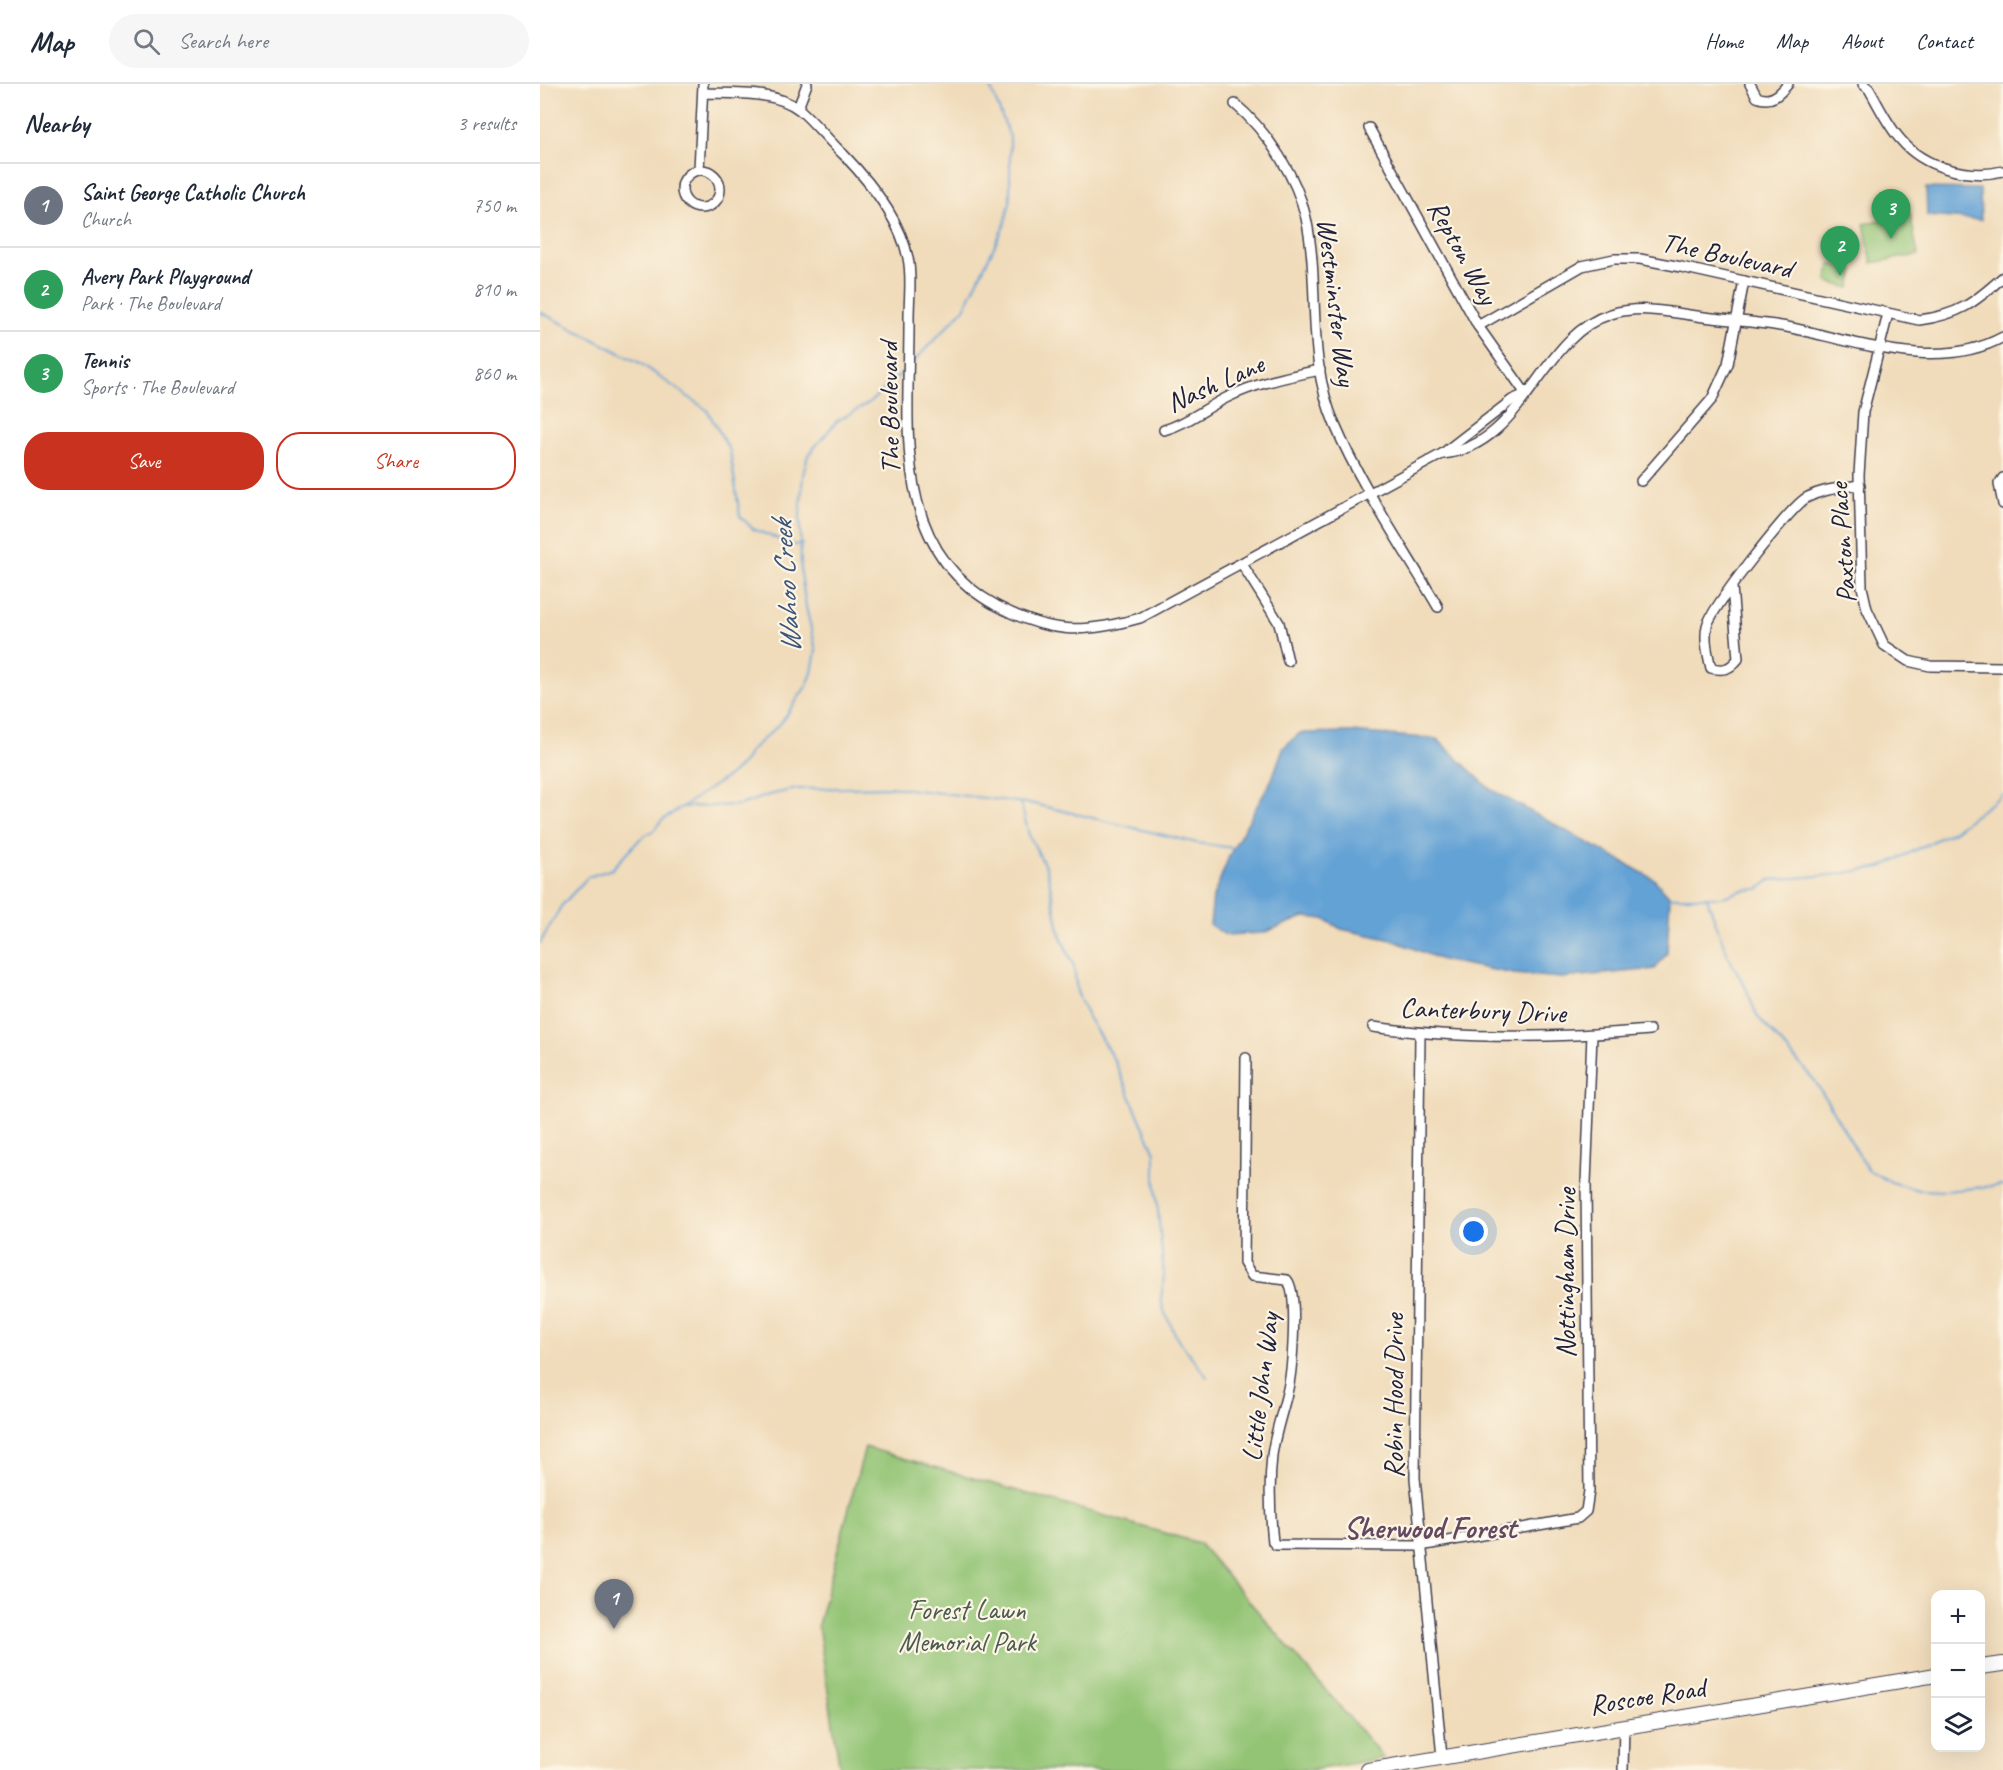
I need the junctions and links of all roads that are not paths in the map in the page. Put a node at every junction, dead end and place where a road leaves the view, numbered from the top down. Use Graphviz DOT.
graph roads {
  1 [pos="807,84"];
  2 [pos="1750,84"];
  3 [pos="1788,84"];
  4 [pos="1863,84"];
  5 [pos="703,88"];
  6 [pos="1235,104"];
  7 [pos="798,108"];
  8 [pos="1369,128"];
  9 [pos="699,170"];
  10 [pos="2003,171"];
  11 [pos="2003,277"];
  12 [pos="1744,281"];
  13 [pos="1888,314"];
  14 [pos="1736,321"];
  15 [pos="1478,326"];
  16 [pos="2003,337"];
  17 [pos="1878,346"];
  18 [pos="1320,370"];
  19 [pos="1526,394"];
  20 [pos="1164,430"];
  21 [pos="2003,478"];
  22 [pos="1641,481"];
  23 [pos="1860,485"];
  24 [pos="1371,493"];
  25 [pos="2003,504"];
  26 [pos="1242,564"];
  27 [pos="1732,587"];
  28 [pos="1438,607"];
  29 [pos="1288,661"];
  30 [pos="2003,667"];
  31 [pos="1373,1028"];
  32 [pos="1650,1030"];
  33 [pos="1419,1034"];
  34 [pos="1592,1035"];
  35 [pos="1246,1058"];
  36 [pos="1420,1546"];
  37 [pos="2003,1664"];
  38 [pos="1985,1666"];
  39 [pos="1931,1676"];
  40 [pos="1624,1726"];
  41 [pos="1442,1757"];
  42 [pos="1374,1770"];
  43 [pos="1623,1770"];
  1 -- 7 [label="street"];
  2 -- 3 [label="street"];
  4 -- 10 [label="street"];
  5 -- 7 [label="street, The Boulevard"];
  5 -- 9 [label="street"];
  6 -- 18 [label="street, Westminster Way"];
  7 -- 26 [label="street, The Boulevard"];
  8 -- 15 [label="street, Repton Way"];
  9 -- 9 [label="street"];
  11 -- 13 [label="street, The Boulevard"];
  12 -- 13 [label="street, The Boulevard"];
  12 -- 14 [label="street"];
  12 -- 15 [label="street, The Boulevard"];
  13 -- 17 [label="street, Paxton Place"];
  14 -- 17 [label="street, The Boulevard"];
  14 -- 19 [label="street, The Boulevard"];
  14 -- 22 [label="street"];
  15 -- 19 [label="street, Repton Way"];
  16 -- 17 [label="street, The Boulevard"];
  17 -- 23 [label="street, Paxton Place"];
  18 -- 20 [label="street, Nash Lane"];
  18 -- 24 [label="street, Westminster Way"];
  19 -- 24 [label="street, The Boulevard"];
  21 -- 25 [label="street"];
  23 -- 27 [label="street"];
  23 -- 30 [label="street, Paxton Place"];
  24 -- 26 [label="street, The Boulevard"];
  24 -- 28 [label="street, Westminster Way"];
  26 -- 29 [label="street"];
  27 -- 27 [label="street"];
  31 -- 33 [label="street, Canterbury Drive"];
  32 -- 34 [label="street, Canterbury Drive"];
  33 -- 34 [label="street, Canterbury Drive"];
  33 -- 36 [label="street, Robin Hood Drive"];
  34 -- 36 [label="street, Nottingham Drive"];
  35 -- 36 [label="street, Little John Way"];
  36 -- 41 [label="street, Robin Hood Drive"];
  37 -- 38 [label="main road"];
  39 -- 40 [label="main road, Roscoe Road"];
  40 -- 41 [label="main road, Roscoe Road"];
  40 -- 43 [label="street"];
  41 -- 42 [label="main road, Roscoe Road"];
}
